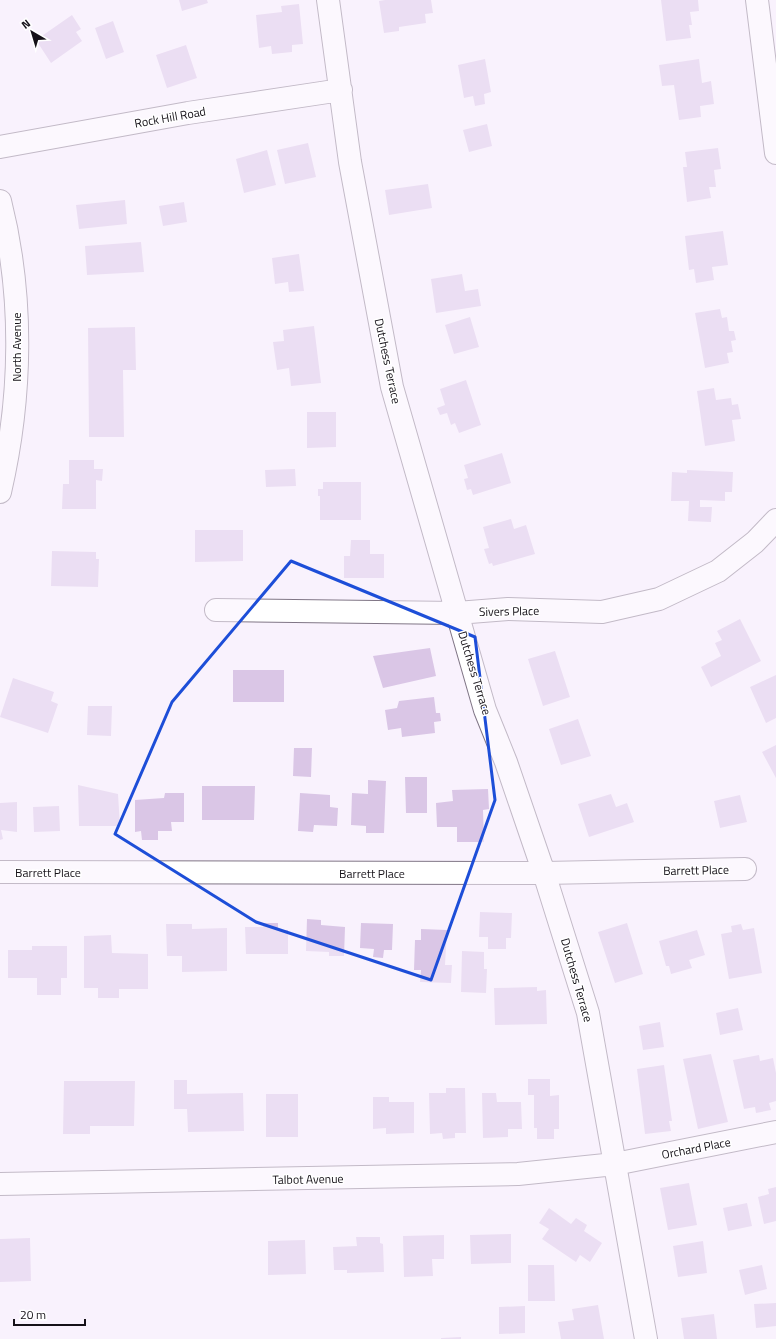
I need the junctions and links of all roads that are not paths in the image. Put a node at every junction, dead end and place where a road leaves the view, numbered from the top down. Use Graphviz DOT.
graph roads {
  1 [pos="328,0"];
  2 [pos="757,0"];
  3 [pos="341,90"];
  4 [pos="0,146"];
  5 [pos="776,153"];
  6 [pos="0,202"];
  7 [pos="0,492"];
  8 [pos="776,520"];
  9 [pos="216,610"];
  10 [pos="457,613"];
  11 [pos="745,869"];
  12 [pos="0,872"];
  13 [pos="544,873"];
  14 [pos="776,1132"];
  15 [pos="615,1164"];
  16 [pos="0,1184"];
  17 [pos="646,1339"];
  1 -- 3 [label="street, Dutchess Terrace"];
  2 -- 5 [label="street"];
  3 -- 4 [label="street, Rock Hill Road"];
  3 -- 10 [label="street, Dutchess Terrace"];
  6 -- 7 [label="street, North Avenue"];
  8 -- 10 [label="street, Sivers Place"];
  9 -- 10 [label="street, Sivers Place"];
  10 -- 13 [label="street, Dutchess Terrace"];
  11 -- 13 [label="street, Barrett Place"];
  12 -- 13 [label="street, Barrett Place"];
  13 -- 15 [label="street, Dutchess Terrace"];
  14 -- 15 [label="street, Orchard Place"];
  15 -- 16 [label="street, Talbot Avenue"];
  15 -- 17 [label="street, Dutchess Terrace"];
}
